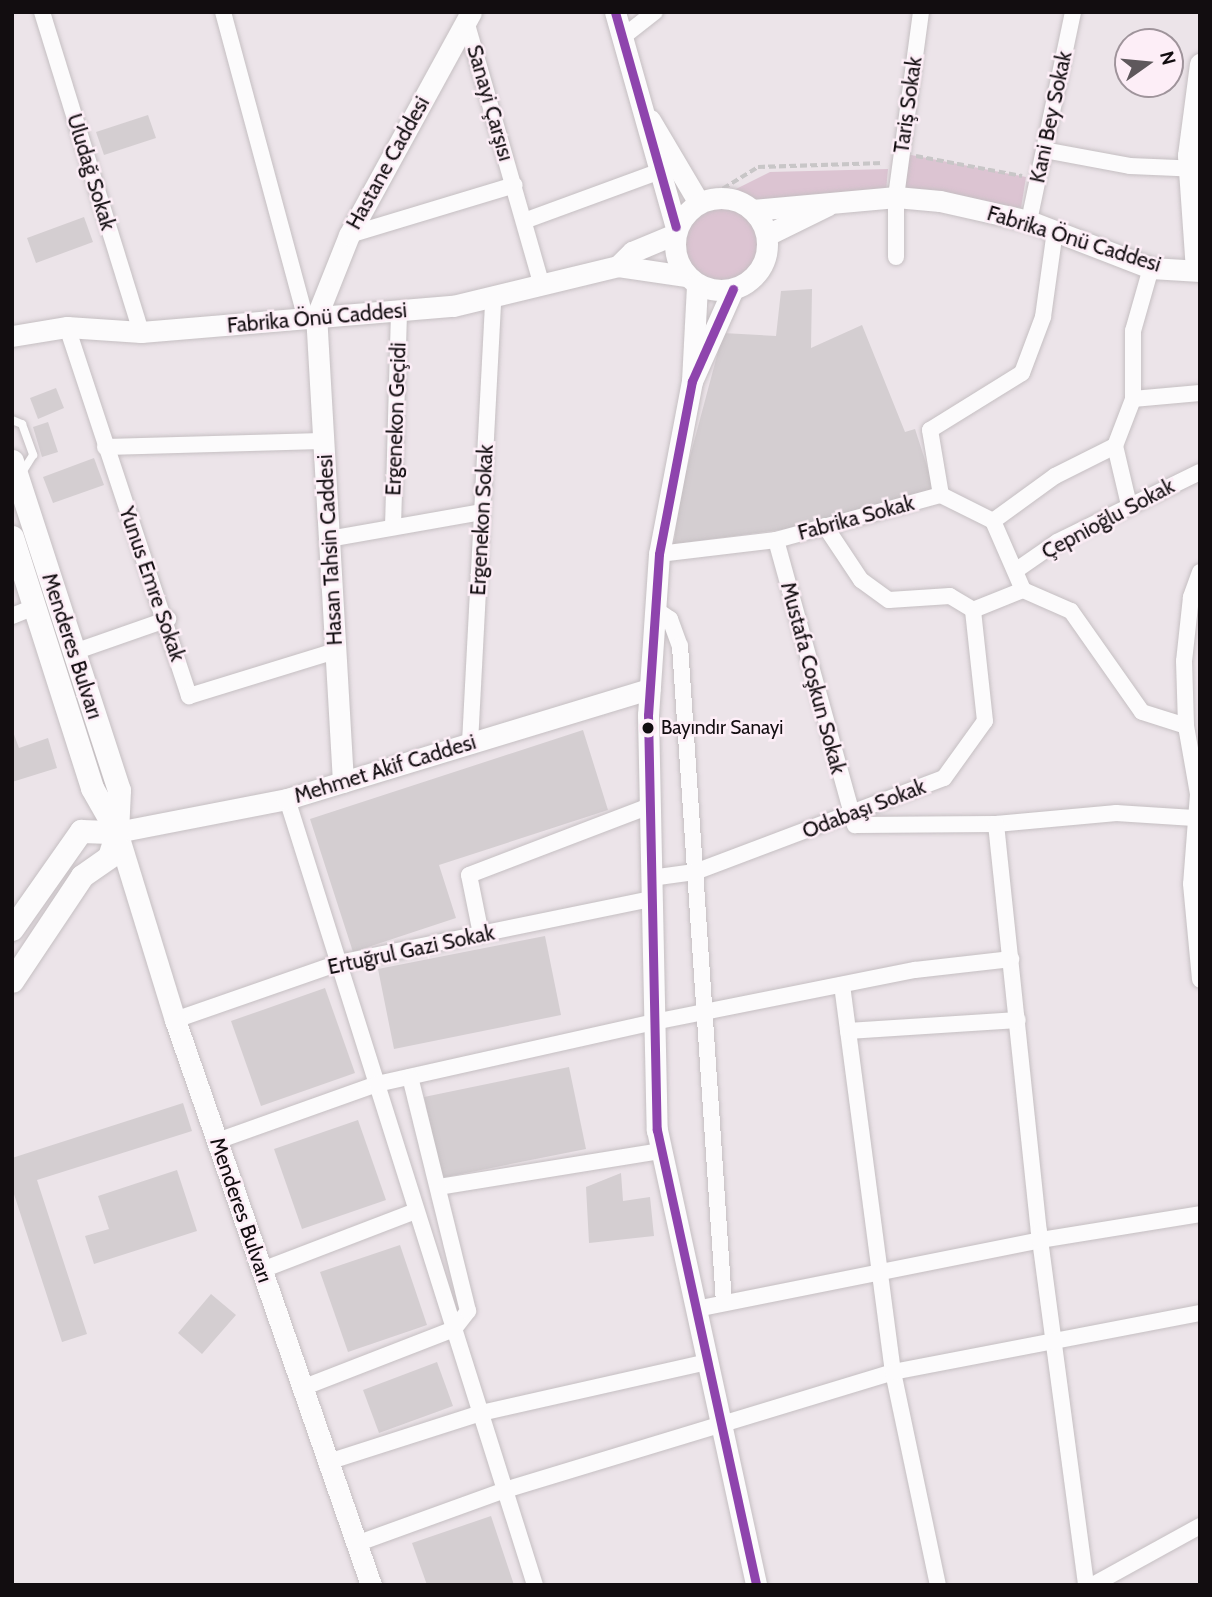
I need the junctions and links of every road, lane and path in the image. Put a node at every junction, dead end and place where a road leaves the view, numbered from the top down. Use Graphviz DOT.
graph roads {
  1 [pos="42,12"];
  2 [pos="223,12"];
  3 [pos="615,12"];
  4 [pos="655,12"];
  5 [pos="921,12"];
  6 [pos="1073,12"];
  7 [pos="469,17"];
  8 [pos="624,36"];
  9 [pos="1200,64"];
  10 [pos="650,120"];
  11 [pos="1044,150"];
  12 [pos="901,158"];
  13 [pos="1194,170"];
  14 [pos="658,172"];
  15 [pos="1038,180"];
  16 [pos="514,185"];
  17 [pos="896,197"];
  18 [pos="702,202"];
  19 [pos="828,205"];
  20 [pos="753,210"];
  21 [pos="524,221"];
  22 [pos="1029,221"];
  23 [pos="676,231"];
  24 [pos="1055,231"];
  25 [pos="349,235"];
  26 [pos="767,235"];
  27 [pos="896,257"];
  28 [pos="618,266"];
  29 [pos="1151,268"];
  30 [pos="1198,270"];
  31 [pos="692,280"];
  32 [pos="542,286"];
  33 [pos="733,289"];
  34 [pos="493,297"];
  35 [pos="399,311"];
  36 [pos="311,319"];
  37 [pos="67,327"];
  38 [pos="141,332"];
  39 [pos="12,336"];
  40 [pos="692,381"];
  41 [pos="1200,393"];
  42 [pos="1133,400"];
  43 [pos="12,420"];
  44 [pos="323,441"];
  45 [pos="1115,446"];
  46 [pos="104,447"];
  47 [pos="15,471"];
  48 [pos="1200,472"];
  49 [pos="941,495"];
  50 [pos="1129,505"];
  51 [pos="482,512"];
  52 [pos="993,522"];
  53 [pos="825,526"];
  54 [pos="393,527"];
  55 [pos="12,537"];
  56 [pos="329,539"];
  57 [pos="776,540"];
  58 [pos="659,554"];
  59 [pos="1018,569"];
  60 [pos="1200,572"];
  61 [pos="1023,590"];
  62 [pos="34,607"];
  63 [pos="655,609"];
  64 [pos="973,610"];
  65 [pos="12,615"];
  66 [pos="168,620"];
  67 [pos="335,651"];
  68 [pos="74,652"];
  69 [pos="650,689"];
  70 [pos="1186,726"];
  71 [pos="470,743"];
  72 [pos="343,782"];
  73 [pos="287,799"];
  74 [pos="650,806"];
  75 [pos="849,817"];
  76 [pos="1194,818"];
  77 [pos="996,824"];
  78 [pos="117,832"];
  79 [pos="695,872"];
  80 [pos="652,889"];
  81 [pos="13,924"];
  82 [pos="481,934"];
  83 [pos="1011,959"];
  84 [pos="339,963"];
  85 [pos="1200,980"];
  86 [pos="12,981"];
  87 [pos="842,985"];
  88 [pos="705,1012"];
  89 [pos="175,1020"];
  90 [pos="1018,1020"];
  91 [pos="654,1022"];
  92 [pos="848,1031"];
  93 [pos="410,1077"];
  94 [pos="377,1084"];
  95 [pos="217,1141"];
  96 [pos="661,1151"];
  97 [pos="438,1187"];
  98 [pos="416,1211"];
  99 [pos="1200,1214"];
  100 [pos="1040,1240"];
  101 [pos="262,1270"];
  102 [pos="880,1271"];
  103 [pos="724,1303"];
  104 [pos="696,1309"];
  105 [pos="1200,1313"];
  106 [pos="454,1329"];
  107 [pos="1052,1345"];
  108 [pos="707,1362"];
  109 [pos="893,1372"];
  110 [pos="303,1388"];
  111 [pos="481,1413"];
  112 [pos="722,1428"];
  113 [pos="328,1462"];
  114 [pos="505,1490"];
  115 [pos="1200,1526"];
  116 [pos="356,1544"];
  117 [pos="370,1585"];
  118 [pos="534,1585"];
  119 [pos="756,1585"];
  120 [pos="938,1585"];
  121 [pos="1086,1585"];
  122 [pos="1093,1585"];
  1 -- 38 [label="street, Uludağ Sokak"];
  2 -- 36 [label="street, Hasan Tahsin Caddesi"];
  3 -- 8 [label="street"];
  4 -- 8 [label="street"];
  5 -- 12 [label="street, Tariş Sokak"];
  6 -- 11 [label="street, Kani Bey Sokak"];
  7 -- 16 [label="street, Sanayi Çarşısı"];
  7 -- 25 [label="street, Hastane Caddesi"];
  8 -- 10 [label="street"];
  9 -- 13 [label="street"];
  10 -- 14 [label="street"];
  10 -- 18 [label="street"];
  11 -- 13 [label="street"];
  11 -- 15 [label="street, Kani Bey Sokak"];
  12 -- 15 [label="path"];
  12 -- 17 [label="street, Tariş Sokak"];
  12 -- 18 [label="path"];
  13 -- 30 [label="street"];
  14 -- 21 [label="street"];
  14 -- 23 [label="street"];
  15 -- 22 [label="street, Kani Bey Sokak"];
  16 -- 21 [label="street, Sanayi Çarşısı"];
  16 -- 25 [label="street, Sanayi Çarşısı"];
  17 -- 19 [label="street, Fabrika Önü Caddesi"];
  17 -- 22 [label="street, Fabrika Önü Caddesi"];
  17 -- 27 [label="street, Tariş Sokak"];
  18 -- 20 [label="street"];
  18 -- 23 [label="street"];
  19 -- 20 [label="street, Fabrika Önü Caddesi"];
  19 -- 26 [label="street, Fabrika Önü Caddesi"];
  20 -- 26 [label="street"];
  21 -- 32 [label="street, Sanayi Çarşısı"];
  22 -- 24 [label="street, Fabrika Önü Caddesi"];
  23 -- 28 [label="street, Fabrika Önü Caddesi"];
  23 -- 31 [label="street"];
  24 -- 29 [label="street, Fabrika Önü Caddesi"];
  24 -- 49 [label="street"];
  25 -- 36 [label="street, Hastane Caddesi"];
  26 -- 33 [label="street"];
  28 -- 31 [label="street, Fabrika Önü Caddesi"];
  28 -- 32 [label="street, Fabrika Önü Caddesi"];
  29 -- 30 [label="street, Fabrika Önü Caddesi"];
  29 -- 42 [label="street"];
  31 -- 33 [label="street"];
  31 -- 40 [label="street"];
  32 -- 34 [label="street, Fabrika Önü Caddesi"];
  33 -- 40 [label="street"];
  34 -- 35 [label="street, Fabrika Önü Caddesi"];
  34 -- 51 [label="street, Ergenekon Sokak"];
  35 -- 36 [label="street, Fabrika Önü Caddesi"];
  35 -- 54 [label="street, Ergenekon Geçidi"];
  36 -- 38 [label="street, Fabrika Önü Caddesi"];
  36 -- 44 [label="street, Hasan Tahsin Caddesi"];
  37 -- 38 [label="street, Fabrika Önü Caddesi"];
  37 -- 39 [label="street, Fabrika Önü Caddesi"];
  37 -- 46 [label="street, Yunus Emre Sokak"];
  40 -- 58 [label="street"];
  41 -- 42 [label="street"];
  42 -- 45 [label="street"];
  43 -- 47 [label="lane"];
  44 -- 46 [label="street"];
  44 -- 56 [label="street, Hasan Tahsin Caddesi"];
  45 -- 50 [label="street"];
  45 -- 52 [label="street"];
  46 -- 66 [label="street, Yunus Emre Sokak"];
  47 -- 68 [label="main road, Menderes Bulvarı"];
  48 -- 50 [label="street, Çepnioğlu Sokak"];
  49 -- 52 [label="street, Fabrika Sokak"];
  49 -- 53 [label="street, Fabrika Sokak"];
  50 -- 59 [label="street, Çepnioğlu Sokak"];
  51 -- 54 [label="street, Ergenekon Geçidi"];
  51 -- 71 [label="street, Ergenekon Sokak"];
  52 -- 59 [label="street"];
  53 -- 57 [label="street, Fabrika Sokak"];
  53 -- 64 [label="street"];
  54 -- 56 [label="street, Ergenekon Geçidi"];
  55 -- 62 [label="main road, Menderes Bulvarı"];
  56 -- 67 [label="street, Hasan Tahsin Caddesi"];
  57 -- 58 [label="street, Fabrika Sokak"];
  57 -- 75 [label="street, Mustafa Coşkun Sokak"];
  58 -- 63 [label="street"];
  59 -- 61 [label="street"];
  60 -- 70 [label="street"];
  61 -- 64 [label="street"];
  61 -- 70 [label="street"];
  62 -- 65 [label="street"];
  62 -- 78 [label="main road, Menderes Bulvarı"];
  63 -- 69 [label="street"];
  63 -- 79 [label="street"];
  64 -- 75 [label="street, Odabaşı Sokak"];
  66 -- 67 [label="street, Yunus Emre Sokak"];
  66 -- 68 [label="street"];
  67 -- 72 [label="street, Hasan Tahsin Caddesi"];
  68 -- 78 [label="main road, Menderes Bulvarı"];
  69 -- 71 [label="street, Mehmet Akif Caddesi"];
  69 -- 74 [label="street"];
  70 -- 76 [label="street"];
  71 -- 72 [label="street, Mehmet Akif Caddesi"];
  72 -- 73 [label="street, Mehmet Akif Caddesi"];
  73 -- 78 [label="street, Mehmet Akif Caddesi"];
  73 -- 84 [label="street"];
  74 -- 80 [label="street"];
  74 -- 82 [label="street"];
  75 -- 77 [label="street"];
  75 -- 79 [label="street, Odabaşı Sokak"];
  76 -- 77 [label="street"];
  76 -- 85 [label="street"];
  77 -- 83 [label="street"];
  78 -- 81 [label="main road, Mehmet Akif Caddesi"];
  78 -- 86 [label="main road"];
  78 -- 89 [label="street, Menderes Bulvarı"];
  79 -- 80 [label="street, Odabaşı Sokak"];
  79 -- 88 [label="street"];
  80 -- 82 [label="street, Ertuğrul Gazi Sokak"];
  80 -- 91 [label="street"];
  82 -- 84 [label="street, Ertuğrul Gazi Sokak"];
  83 -- 87 [label="street"];
  83 -- 90 [label="street"];
  84 -- 89 [label="street, Ertuğrul Gazi Sokak"];
  84 -- 94 [label="street"];
  87 -- 88 [label="street"];
  87 -- 92 [label="street"];
  88 -- 91 [label="street"];
  88 -- 103 [label="street"];
  89 -- 95 [label="street, Menderes Bulvarı"];
  90 -- 92 [label="street"];
  90 -- 100 [label="street"];
  91 -- 93 [label="street"];
  91 -- 96 [label="street"];
  92 -- 102 [label="street"];
  93 -- 94 [label="street"];
  93 -- 97 [label="street"];
  94 -- 95 [label="street"];
  94 -- 98 [label="street"];
  95 -- 101 [label="street, Menderes Bulvarı"];
  96 -- 97 [label="street"];
  96 -- 104 [label="street"];
  97 -- 106 [label="street"];
  98 -- 101 [label="street"];
  98 -- 106 [label="street"];
  99 -- 100 [label="street"];
  100 -- 102 [label="street"];
  100 -- 107 [label="street"];
  101 -- 110 [label="street, Menderes Bulvarı"];
  102 -- 103 [label="street"];
  102 -- 109 [label="street"];
  103 -- 104 [label="street"];
  104 -- 108 [label="street"];
  105 -- 107 [label="street"];
  106 -- 110 [label="street"];
  106 -- 111 [label="street"];
  107 -- 109 [label="street"];
  107 -- 121 [label="street"];
  108 -- 111 [label="street"];
  108 -- 112 [label="street"];
  109 -- 112 [label="street"];
  109 -- 120 [label="street"];
  110 -- 113 [label="street, Menderes Bulvarı"];
  111 -- 113 [label="street"];
  111 -- 114 [label="street"];
  112 -- 114 [label="street"];
  112 -- 119 [label="street"];
  113 -- 116 [label="street, Menderes Bulvarı"];
  114 -- 116 [label="street"];
  114 -- 118 [label="street"];
  115 -- 122 [label="street"];
  116 -- 117 [label="street, Menderes Bulvarı"];
}
